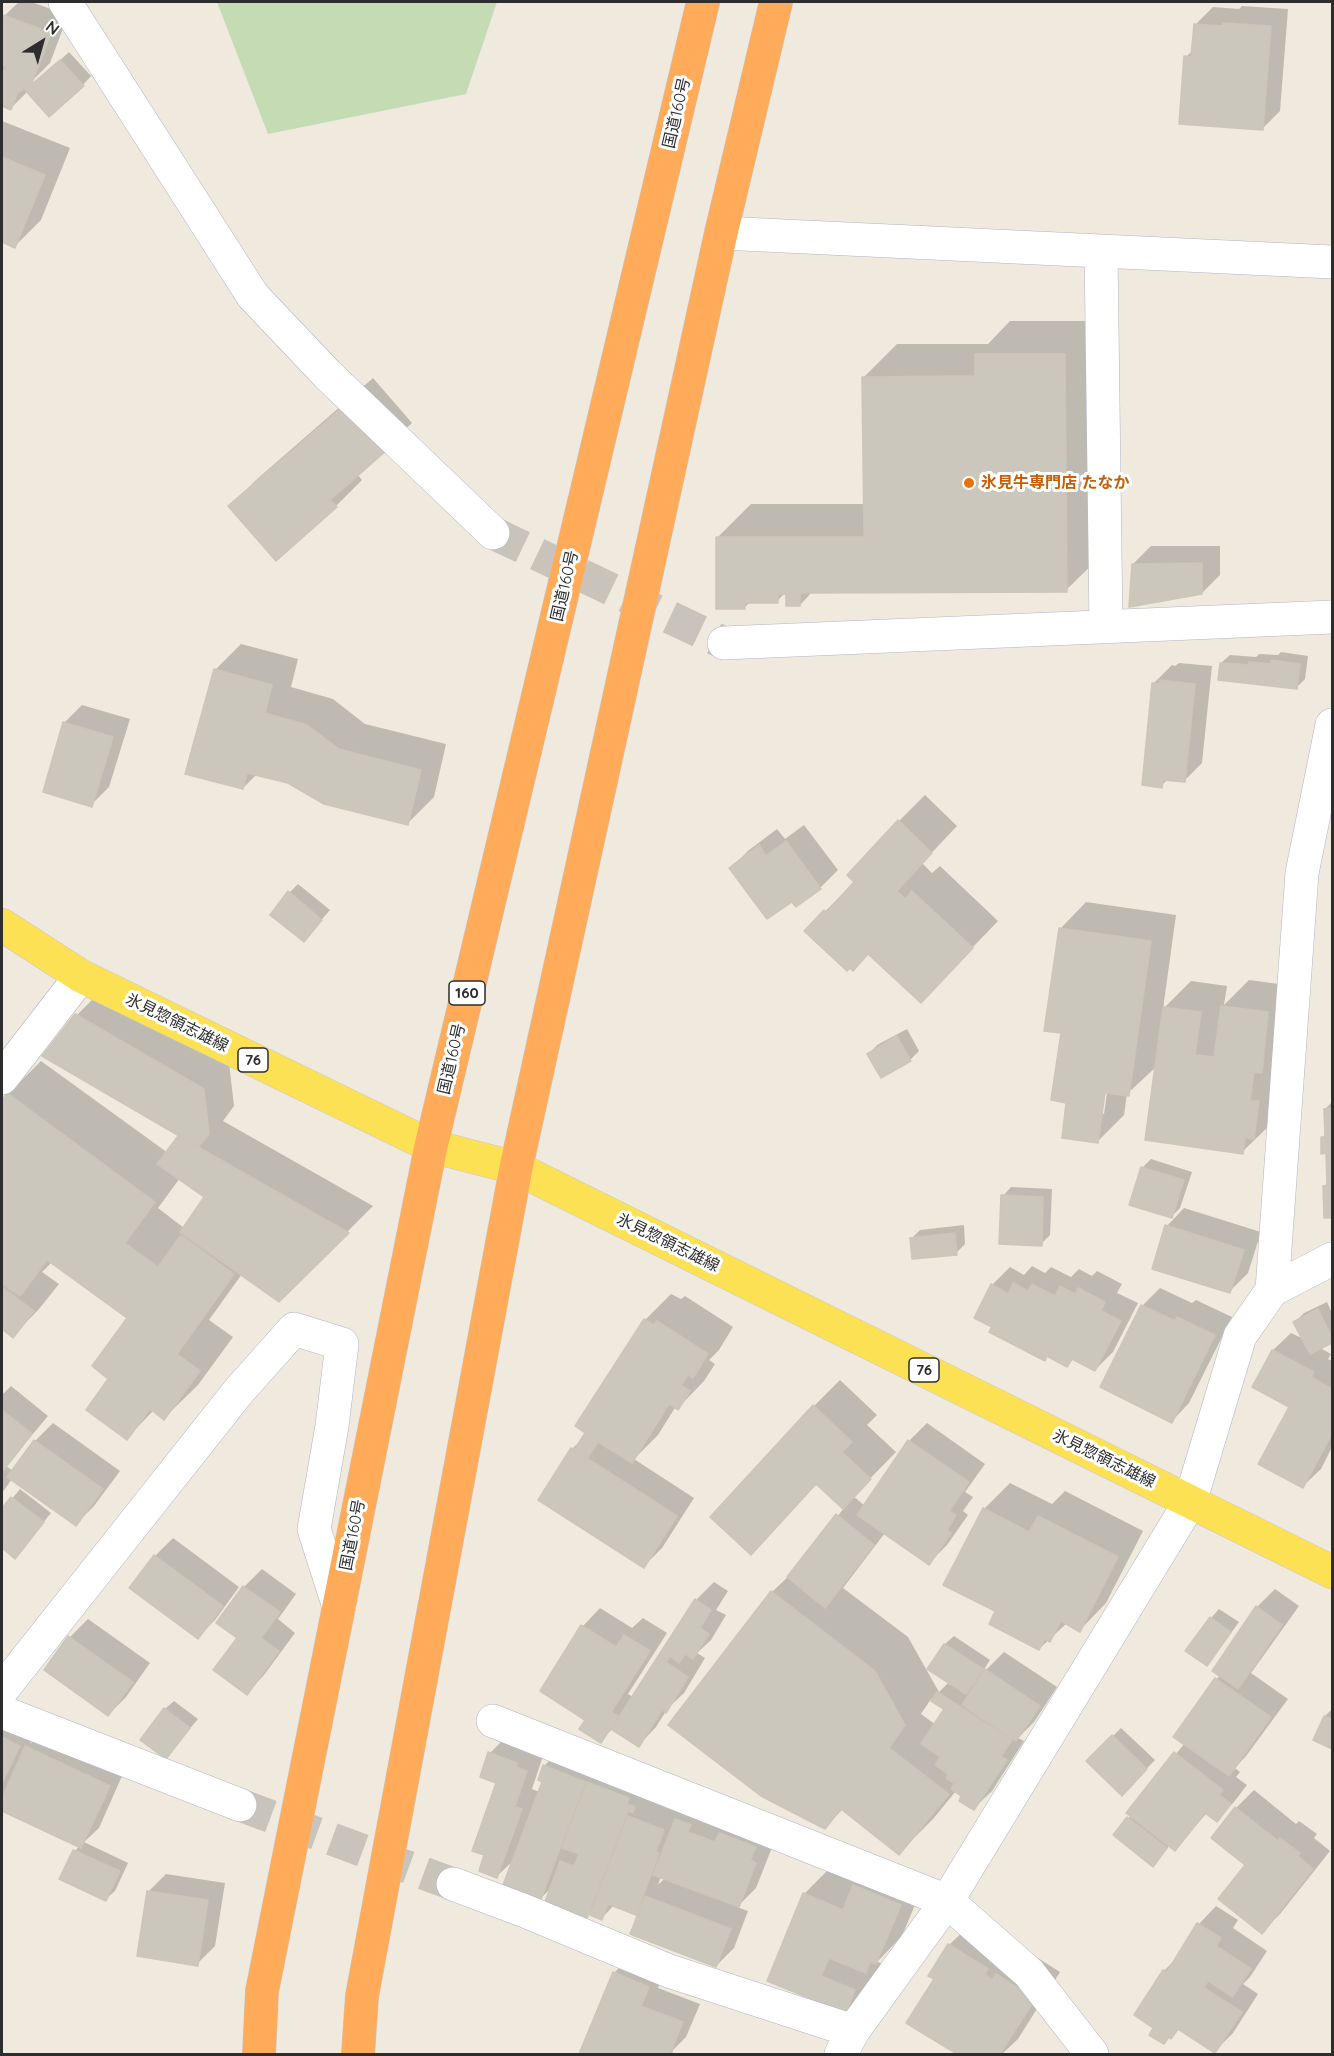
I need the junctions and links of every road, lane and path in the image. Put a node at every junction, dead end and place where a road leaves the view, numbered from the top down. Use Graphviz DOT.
graph roads {
  1 [pos="65,2"];
  2 [pos="703,2"];
  3 [pos="776,2"];
  4 [pos="722,234"];
  5 [pos="1101,251"];
  6 [pos="1332,262"];
  7 [pos="493,533"];
  8 [pos="1332,616"];
  9 [pos="1106,626"];
  10 [pos="724,643"];
  11 [pos="1332,725"];
  12 [pos="2,925"];
  13 [pos="81,976"];
  14 [pos="2,1078"];
  15 [pos="431,1146"];
  16 [pos="516,1168"];
  17 [pos="1332,1259"];
  18 [pos="1272,1290"];
  19 [pos="1190,1502"];
  20 [pos="1332,1572"];
  21 [pos="339,1607"];
  22 [pos="2,1690"];
  23 [pos="2,1712"];
  24 [pos="493,1721"];
  25 [pos="240,1806"];
  26 [pos="453,1884"];
  27 [pos="947,1901"];
  28 [pos="847,2043"];
  29 [pos="259,2055"];
  30 [pos="358,2055"];
  31 [pos="1092,2055"];
  1 -- 7 [label="street"];
  2 -- 15 [label="highway, 国道160号 / 160"];
  3 -- 4 [label="highway"];
  4 -- 5 [label="street"];
  4 -- 16 [label="highway"];
  5 -- 6 [label="street"];
  5 -- 9 [label="street"];
  8 -- 9 [label="street"];
  9 -- 10 [label="street"];
  11 -- 18 [label="street"];
  12 -- 13 [label="main road, 氷見惣領志雄線 / 76"];
  13 -- 14 [label="street"];
  13 -- 15 [label="main road, 氷見惣領志雄線 / 76"];
  15 -- 16 [label="main road, 氷見惣領志雄線 / 76"];
  15 -- 21 [label="highway, 国道160号 / 160"];
  16 -- 19 [label="main road, 氷見惣領志雄線 / 76"];
  16 -- 30 [label="highway"];
  17 -- 18 [label="street"];
  18 -- 19 [label="street"];
  19 -- 20 [label="main road, 氷見惣領志雄線 / 76"];
  19 -- 27 [label="street"];
  21 -- 22 [label="street"];
  21 -- 29 [label="highway, 国道160号 / 160"];
  23 -- 25 [label="street"];
  24 -- 27 [label="street"];
  26 -- 28 [label="street"];
  27 -- 28 [label="street"];
  27 -- 31 [label="street"];
}
